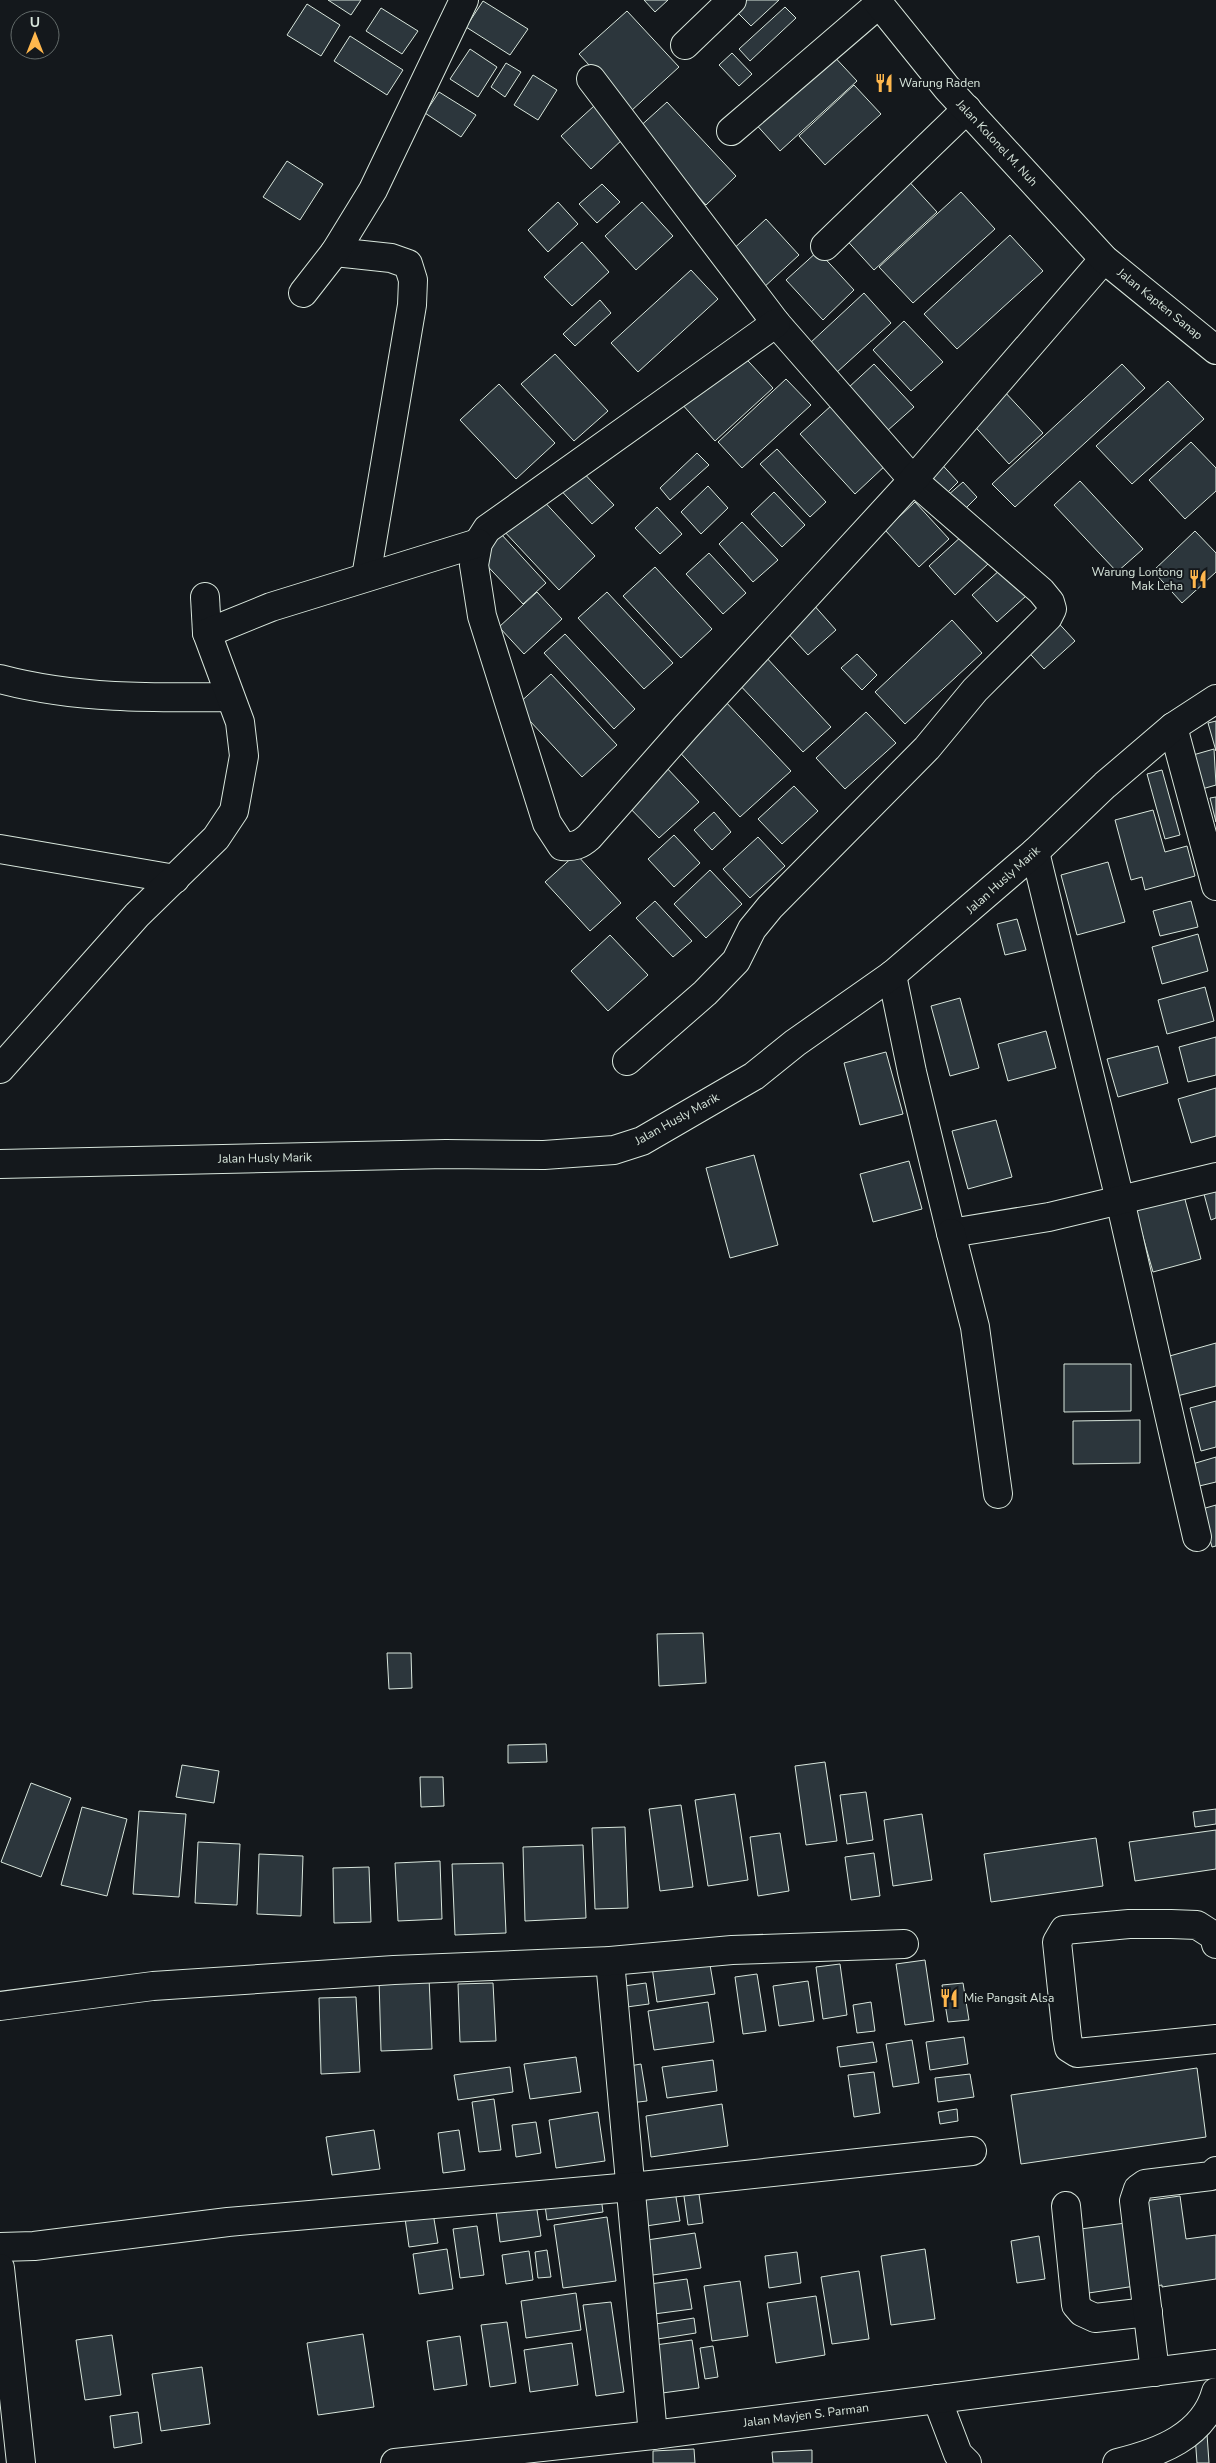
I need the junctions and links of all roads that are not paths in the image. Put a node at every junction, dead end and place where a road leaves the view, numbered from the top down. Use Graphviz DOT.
graph roads {
  1 [pos="464,0"];
  2 [pos="732,0"];
  3 [pos="878,2"];
  4 [pos="685,45"];
  5 [pos="591,79"];
  6 [pos="966,109"];
  7 [pos="731,131"];
  8 [pos="825,246"];
  9 [pos="335,252"];
  10 [pos="1104,259"];
  11 [pos="303,293"];
  12 [pos="776,324"];
  13 [pos="1216,350"];
  14 [pos="913,480"];
  15 [pos="478,543"];
  16 [pos="366,577"];
  17 [pos="206,597"];
  18 [pos="207,633"];
  19 [pos="0,679"];
  20 [pos="230,697"];
  21 [pos="1216,699"];
  22 [pos="1173,727"];
  23 [pos="0,849"];
  24 [pos="1035,852"];
  25 [pos="175,879"];
  26 [pos="1216,886"];
  27 [pos="892,974"];
  28 [pos="627,1061"];
  29 [pos="0,1069"];
  30 [pos="0,1164"];
  31 [pos="1216,1176"];
  32 [pos="1120,1200"];
  33 [pos="951,1233"];
  34 [pos="998,1494"];
  35 [pos="1197,1537"];
  36 [pos="904,1944"];
  37 [pos="1216,1944"];
  38 [pos="610,1961"];
  39 [pos="0,2006"];
  40 [pos="1216,2039"];
  41 [pos="972,2151"];
  42 [pos="1216,2171"];
  43 [pos="631,2187"];
  44 [pos="1066,2206"];
  45 [pos="0,2247"];
  46 [pos="0,2268"];
  47 [pos="1148,2312"];
  48 [pos="1216,2364"];
  49 [pos="1155,2372"];
  50 [pos="1216,2392"];
  51 [pos="937,2399"];
  52 [pos="653,2435"];
  53 [pos="21,2463"];
  54 [pos="395,2463"];
  55 [pos="967,2463"];
  56 [pos="1118,2463"];
  1 -- 9 [label="street"];
  2 -- 4 [label="street"];
  3 -- 6 [label="street, Jalan Kolonel M. Nuh"];
  3 -- 7 [label="street"];
  5 -- 12 [label="street"];
  6 -- 8 [label="street"];
  6 -- 10 [label="street, Jalan Kolonel M. Nuh"];
  9 -- 11 [label="street"];
  9 -- 16 [label="street"];
  10 -- 13 [label="street, Jalan Kapten Sanap"];
  10 -- 14 [label="street"];
  12 -- 14 [label="street"];
  12 -- 15 [label="street"];
  14 -- 15 [label="street"];
  14 -- 28 [label="street"];
  15 -- 16 [label="street"];
  16 -- 18 [label="street"];
  17 -- 18 [label="street"];
  18 -- 20 [label="street"];
  19 -- 20 [label="street"];
  20 -- 25 [label="street"];
  21 -- 22 [label="street, Jalan Husly Marik"];
  22 -- 24 [label="street, Jalan Husly Marik"];
  22 -- 26 [label="street"];
  23 -- 25 [label="street"];
  24 -- 27 [label="street, Jalan Husly Marik"];
  24 -- 32 [label="street"];
  25 -- 29 [label="street"];
  27 -- 30 [label="street, Jalan Husly Marik"];
  27 -- 33 [label="street"];
  31 -- 32 [label="street"];
  32 -- 33 [label="street"];
  32 -- 35 [label="street"];
  33 -- 34 [label="street"];
  36 -- 38 [label="street"];
  37 -- 40 [label="street"];
  38 -- 39 [label="street"];
  38 -- 43 [label="street"];
  41 -- 43 [label="street"];
  42 -- 47 [label="street"];
  43 -- 45 [label="street"];
  43 -- 52 [label="street"];
  44 -- 47 [label="street"];
  46 -- 53 [label="street"];
  47 -- 49 [label="street"];
  48 -- 49 [label="street, Jalan Mayjen S. Parman"];
  49 -- 51 [label="street, Jalan Mayjen S. Parman"];
  50 -- 56 [label="street"];
  51 -- 52 [label="street, Jalan Mayjen S. Parman"];
  51 -- 55 [label="street"];
  52 -- 54 [label="street, Jalan Mayjen S. Parman"];
}
